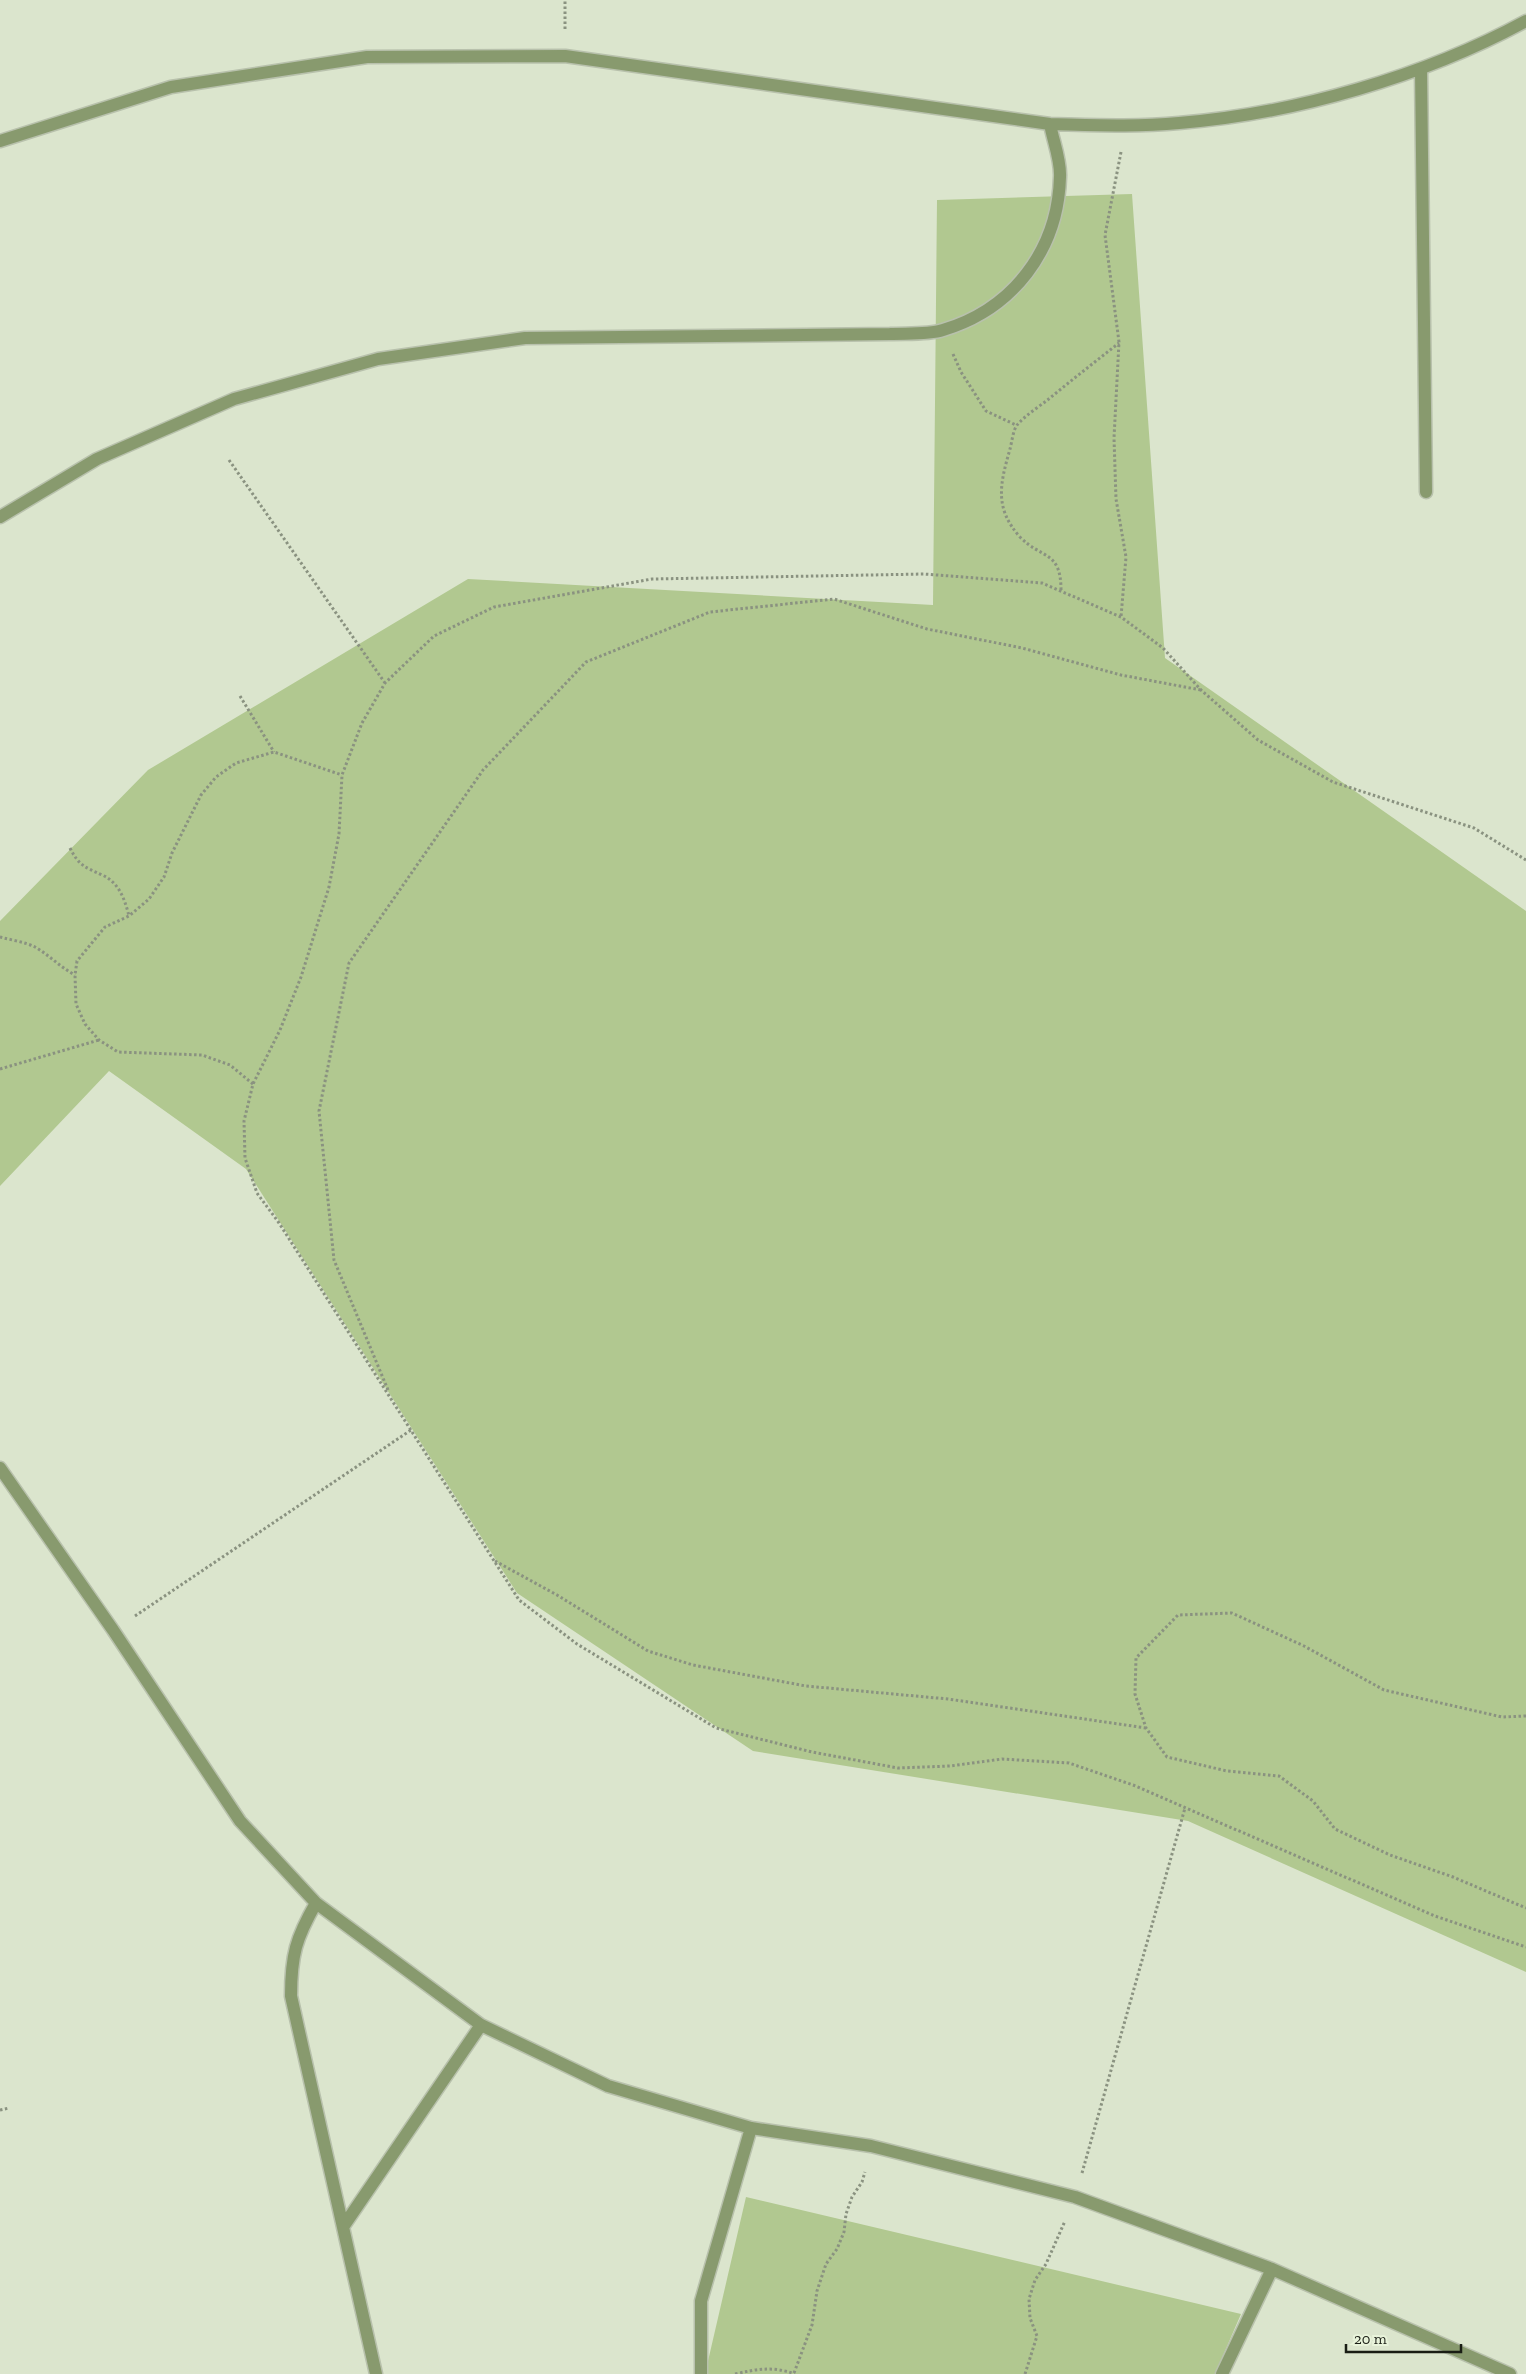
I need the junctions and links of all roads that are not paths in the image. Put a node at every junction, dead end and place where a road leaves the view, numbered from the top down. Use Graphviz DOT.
graph roads {
  1 [pos="1526,21"];
  2 [pos="1421,69"];
  3 [pos="1050,124"];
  4 [pos="0,141"];
  5 [pos="1426,492"];
  6 [pos="0,517"];
  7 [pos="0,1468"];
  8 [pos="316,1903"];
  9 [pos="481,2025"];
  10 [pos="751,2128"];
  11 [pos="343,2227"];
  12 [pos="1272,2269"];
  13 [pos="376,2374"];
  14 [pos="701,2374"];
  15 [pos="1222,2374"];
  16 [pos="1510,2374"];
  1 -- 2 [label="street"];
  2 -- 3 [label="street"];
  2 -- 5 [label="street"];
  3 -- 4 [label="street"];
  3 -- 6 [label="street"];
  7 -- 8 [label="street"];
  8 -- 9 [label="street"];
  8 -- 11 [label="street"];
  9 -- 10 [label="street"];
  9 -- 11 [label="street"];
  10 -- 12 [label="street"];
  10 -- 14 [label="street"];
  11 -- 13 [label="street"];
  12 -- 15 [label="street"];
  12 -- 16 [label="street"];
}
